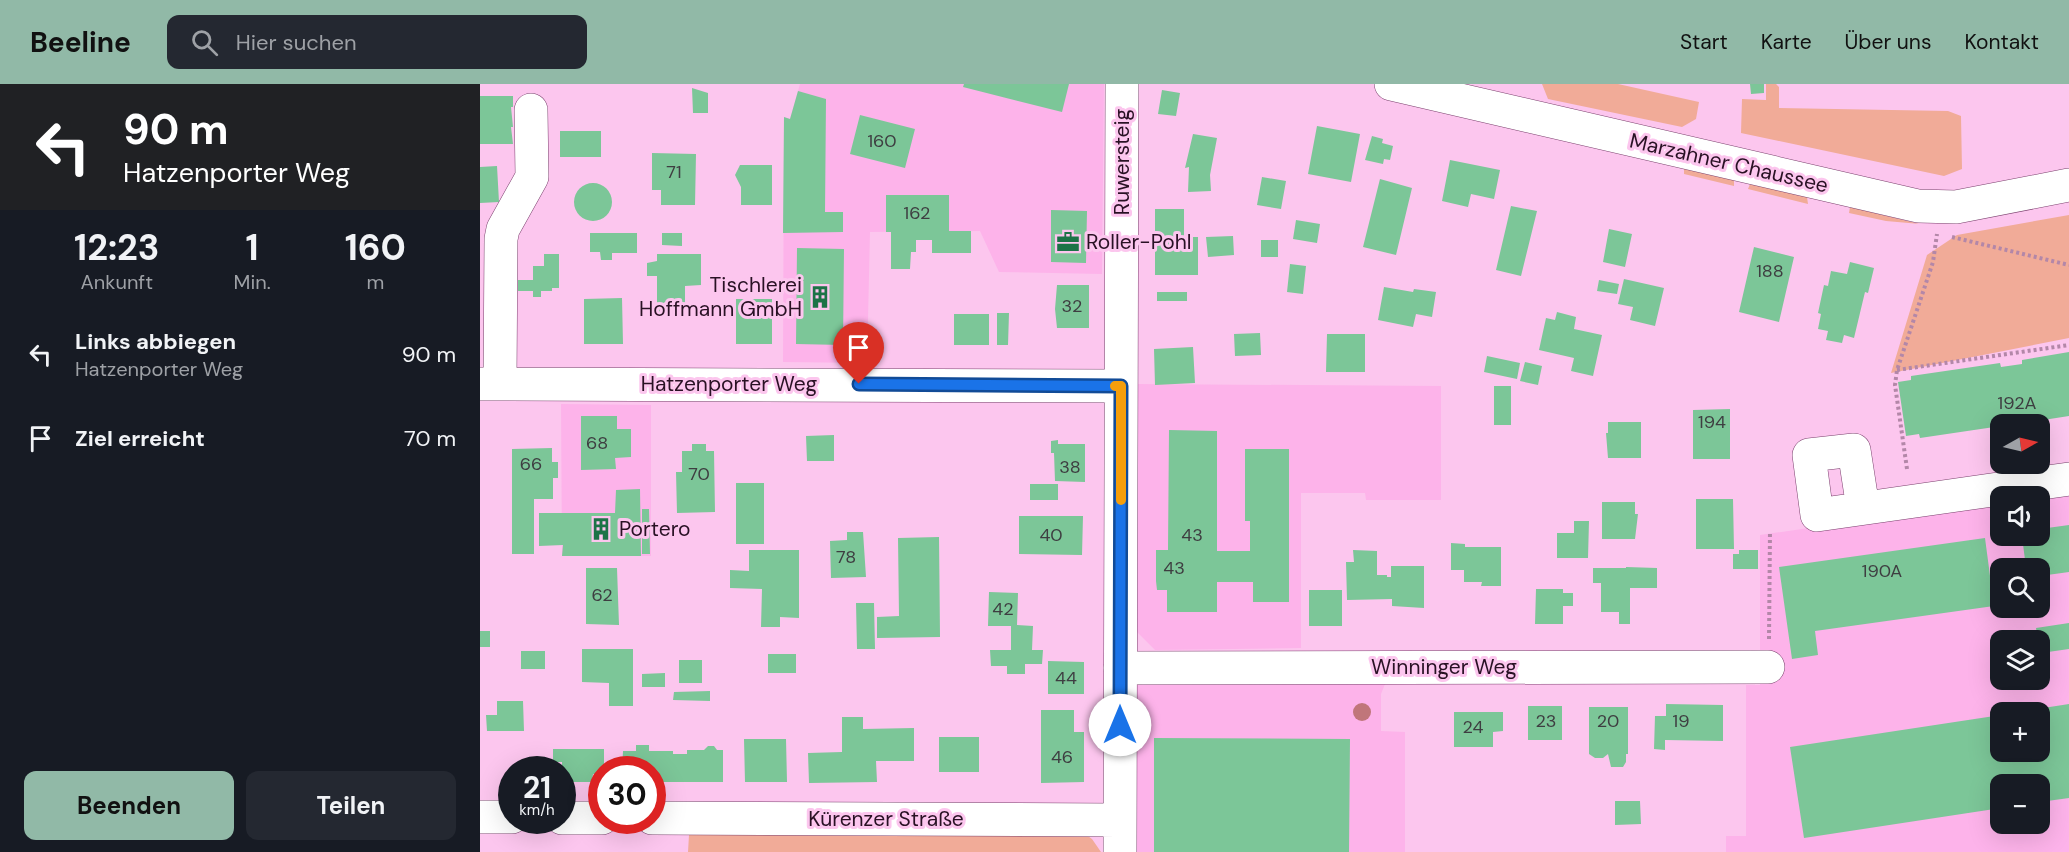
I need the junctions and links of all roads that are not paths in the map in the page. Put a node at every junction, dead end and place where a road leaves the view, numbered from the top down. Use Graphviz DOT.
graph roads {
  1 [pos="1122,84"];
  2 [pos="1391,84"];
  3 [pos="531,110"];
  4 [pos="2069,185"];
  5 [pos="490,384"];
  6 [pos="1121,386"];
  7 [pos="2069,478"];
  8 [pos="1863,508"];
  9 [pos="1768,667"];
  10 [pos="1120,668"];
  11 [pos="480,817"];
  12 [pos="498,818"];
  13 [pos="666,818"];
  14 [pos="1119,819"];
  15 [pos="1119,852"];
  1 -- 6 [label="street, Ruwersteig"];
  2 -- 4 [label="street, Marzahner Chaussee"];
  3 -- 5 [label="street"];
  5 -- 6 [label="street, Hatzenporter Weg"];
  6 -- 10 [label="street, Ruwersteig"];
  7 -- 8 [label="street"];
  9 -- 10 [label="street, Winninger Weg"];
  10 -- 14 [label="street, Ruwersteig"];
  11 -- 12 [label="street"];
  13 -- 14 [label="street, Kürenzer Straße"];
  14 -- 15 [label="street, Ruwersteig"];
}
